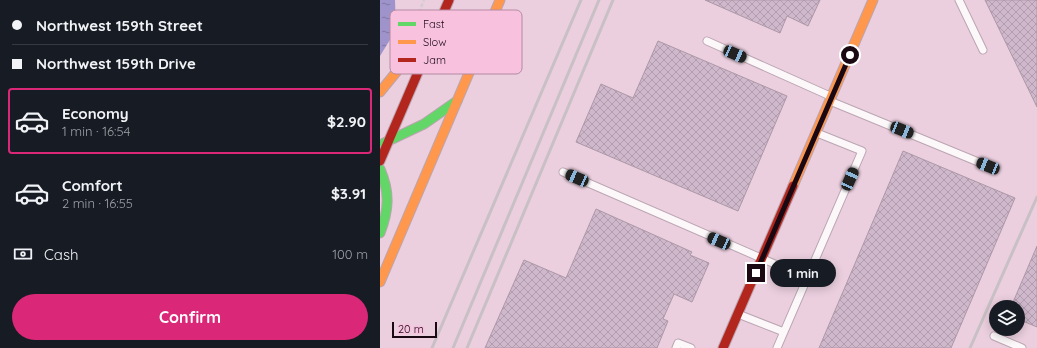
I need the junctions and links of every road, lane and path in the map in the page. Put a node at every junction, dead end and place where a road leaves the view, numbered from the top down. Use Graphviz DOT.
graph roads {
  1 [pos="449,0"];
  2 [pos="500,0"];
  3 [pos="873,0"];
  4 [pos="959,0"];
  5 [pos="445,10"];
  6 [pos="496,10"];
  7 [pos="708,42"];
  8 [pos="983,50"];
  9 [pos="394,74"];
  10 [pos="418,74"];
  11 [pos="468,74"];
  12 [pos="380,92"];
  13 [pos="831,99"];
  14 [pos="457,101"];
  15 [pos="816,133"];
  16 [pos="390,141"];
  17 [pos="380,144"];
  18 [pos="380,160"];
  19 [pos="988,166"];
  20 [pos="380,169"];
  21 [pos="563,172"];
  22 [pos="380,233"];
  23 [pos="762,260"];
  24 [pos="807,278"];
  25 [pos="380,282"];
  26 [pos="738,314"];
  27 [pos="784,332"];
  28 [pos="994,336"];
  29 [pos="676,348"];
  30 [pos="691,348"];
  31 [pos="723,348"];
  32 [pos="777,348"];
  33 [pos="1022,348"];
  1 -- 5 [label="main road"];
  2 -- 6 [label="main road"];
  3 -- 13 [label="main road"];
  4 -- 8 [label="lane"];
  7 -- 13 [label="lane"];
  9 -- 12 [label="main road"];
  10 -- 16 [label="main road"];
  11 -- 14 [label="main road"];
  13 -- 15 [label="main road"];
  13 -- 19 [label="lane"];
  14 -- 16 [label="main road"];
  14 -- 25 [label="main road"];
  15 -- 23 [label="main road"];
  15 -- 24 [label="lane"];
  16 -- 17 [label="main road"];
  16 -- 18 [label="main road"];
  20 -- 22 [label="main road"];
  21 -- 23 [label="lane"];
  23 -- 24 [label="lane"];
  23 -- 26 [label="main road"];
  24 -- 27 [label="lane"];
  26 -- 27 [label="lane"];
  26 -- 31 [label="main road"];
  27 -- 32 [label="lane"];
  28 -- 33 [label="lane"];
  29 -- 30 [label="lane"];
}
